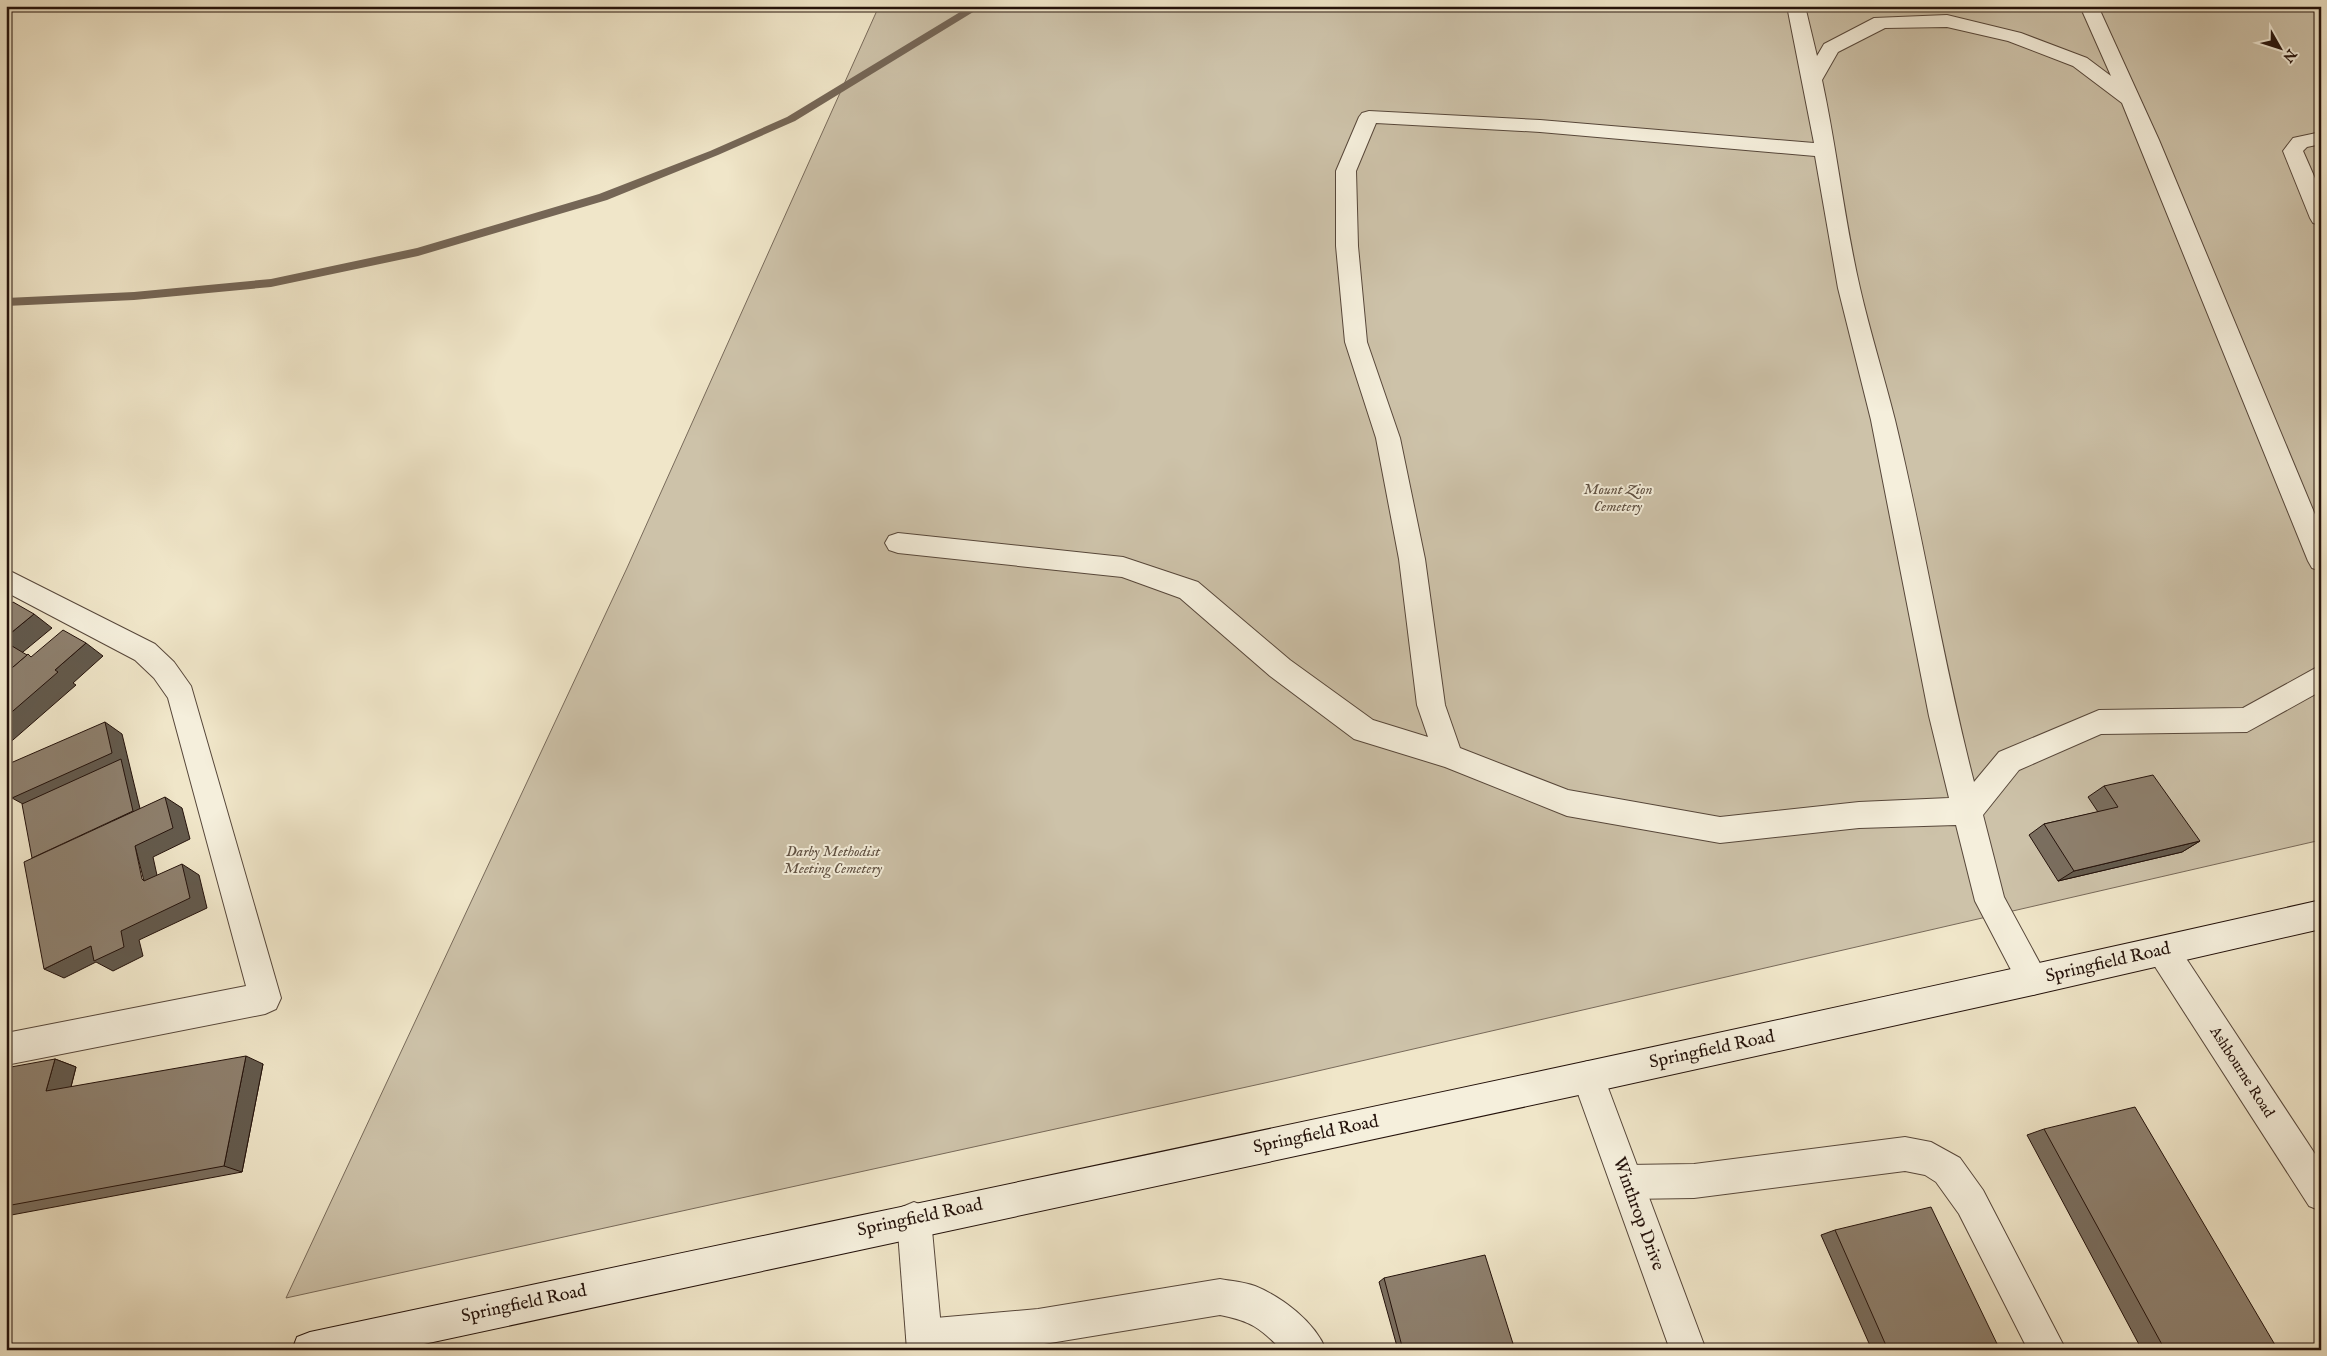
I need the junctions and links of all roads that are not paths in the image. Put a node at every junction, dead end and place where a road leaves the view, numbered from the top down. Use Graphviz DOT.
graph roads {
  1 [pos="1796,6"];
  2 [pos="2088,6"];
  3 [pos="2097,29"];
  4 [pos="2053,52"];
  5 [pos="1812,80"];
  6 [pos="2130,100"];
  7 [pos="2321,138"];
  8 [pos="1825,150"];
  9 [pos="2321,218"];
  10 [pos="898,543"];
  11 [pos="2321,561"];
  12 [pos="6,579"];
  13 [pos="2321,677"];
  14 [pos="1449,756"];
  15 [pos="1968,811"];
  16 [pos="2321,914"];
  17 [pos="2163,951"];
  18 [pos="2033,980"];
  19 [pos="6,1049"];
  20 [pos="1588,1078"];
  21 [pos="1627,1182"];
  22 [pos="2321,1194"];
  23 [pos="914,1219"];
  24 [pos="925,1343"];
  25 [pos="310,1350"];
  26 [pos="1308,1350"];
  27 [pos="1688,1350"];
  28 [pos="2048,1350"];
  1 -- 5 [label="main road"];
  2 -- 3 [label="main road"];
  3 -- 4 [label="main road"];
  3 -- 6 [label="main road"];
  4 -- 5 [label="main road"];
  4 -- 6 [label="main road"];
  5 -- 8 [label="main road"];
  6 -- 11 [label="main road"];
  7 -- 9 [label="main road"];
  8 -- 14 [label="main road"];
  8 -- 15 [label="main road"];
  10 -- 14 [label="main road"];
  12 -- 19 [label="main road"];
  13 -- 15 [label="main road"];
  14 -- 15 [label="main road"];
  15 -- 18 [label="main road"];
  16 -- 17 [label="main road, Springfield Road"];
  17 -- 18 [label="main road, Springfield Road"];
  17 -- 22 [label="main road, Ashbourne Road"];
  18 -- 20 [label="main road, Springfield Road"];
  20 -- 21 [label="main road, Winthrop Drive"];
  20 -- 23 [label="main road, Springfield Road"];
  21 -- 27 [label="main road, Winthrop Drive"];
  21 -- 28 [label="main road"];
  23 -- 24 [label="main road"];
  23 -- 25 [label="main road, Springfield Road"];
  24 -- 26 [label="main road"];
}
